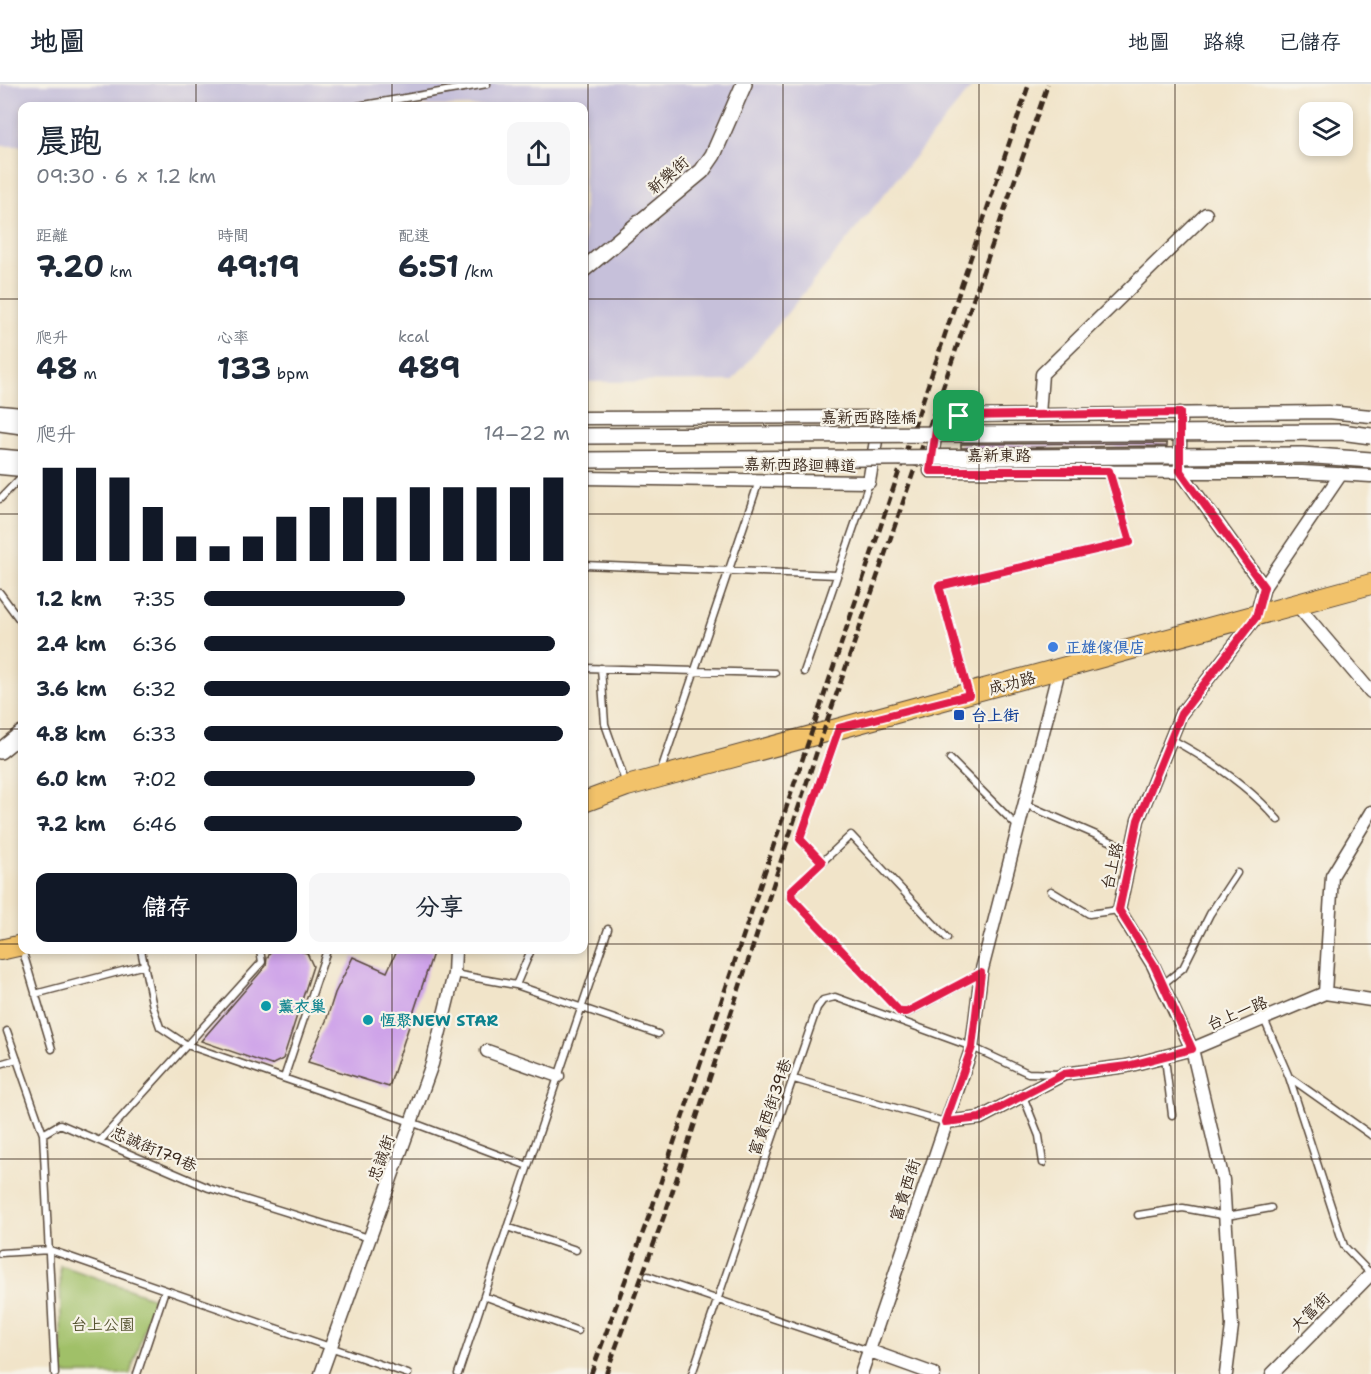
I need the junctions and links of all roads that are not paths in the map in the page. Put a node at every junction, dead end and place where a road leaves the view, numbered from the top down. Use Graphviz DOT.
graph roads {
  1 [pos="487,84"];
  2 [pos="744,84"];
  3 [pos="383,102"];
  4 [pos="1206,214"];
  5 [pos="588,266"];
  6 [pos="0,412"];
  7 [pos="1180,413"];
  8 [pos="18,414"];
  9 [pos="1039,415"];
  10 [pos="1371,416"];
  11 [pos="588,418"];
  12 [pos="0,423"];
  13 [pos="18,425"];
  14 [pos="1371,435"];
  15 [pos="588,436"];
  16 [pos="0,457"];
  17 [pos="18,459"];
  18 [pos="588,460"];
  19 [pos="1371,460"];
  20 [pos="0,468"];
  21 [pos="18,470"];
  22 [pos="1109,471"];
  23 [pos="1180,471"];
  24 [pos="1341,474"];
  25 [pos="1371,476"];
  26 [pos="588,478"];
  27 [pos="18,480"];
  28 [pos="759,481"];
  29 [pos="869,482"];
  30 [pos="0,499"];
  31 [pos="588,565"];
  32 [pos="728,573"];
  33 [pos="837,575"];
  34 [pos="1371,584"];
  35 [pos="1264,587"];
  36 [pos="0,593"];
  37 [pos="1297,605"];
  38 [pos="1256,617"];
  39 [pos="18,618"];
  40 [pos="588,668"];
  41 [pos="601,668"];
  42 [pos="1059,670"];
  43 [pos="694,672"];
  44 [pos="804,672"];
  45 [pos="775,673"];
  46 [pos="1371,692"];
  47 [pos="969,695"];
  48 [pos="839,728"];
  49 [pos="18,736"];
  50 [pos="1171,739"];
  51 [pos="0,752"];
  52 [pos="950,759"];
  53 [pos="658,778"];
  54 [pos="627,786"];
  55 [pos="588,801"];
  56 [pos="1025,804"];
  57 [pos="1371,812"];
  58 [pos="1278,820"];
  59 [pos="1019,827"];
  60 [pos="1134,851"];
  61 [pos="822,862"];
  62 [pos="1237,873"];
  63 [pos="1051,891"];
  64 [pos="1119,910"];
  65 [pos="608,929"];
  66 [pos="947,938"];
  67 [pos="18,946"];
  68 [pos="0,950"];
  69 [pos="24,954"];
  70 [pos="142,954"];
  71 [pos="261,954"];
  72 [pos="326,954"];
  73 [pos="455,954"];
  74 [pos="529,954"];
  75 [pos="145,965"];
  76 [pos="981,973"];
  77 [pos="454,974"];
  78 [pos="1163,984"];
  79 [pos="516,985"];
  80 [pos="1325,993"];
  81 [pos="35,994"];
  82 [pos="1371,1000"];
  83 [pos="582,1006"];
  84 [pos="1264,1019"];
  85 [pos="7,1031"];
  86 [pos="658,1034"];
  87 [pos="187,1045"];
  88 [pos="972,1047"];
  89 [pos="52,1049"];
  90 [pos="1192,1049"];
  91 [pos="487,1051"];
  92 [pos="1165,1058"];
  93 [pos="17,1059"];
  94 [pos="0,1064"];
  95 [pos="1064,1074"];
  96 [pos="558,1076"];
  97 [pos="1289,1077"];
  98 [pos="284,1078"];
  99 [pos="794,1079"];
  100 [pos="1023,1096"];
  101 [pos="1172,1115"];
  102 [pos="411,1122"];
  103 [pos="945,1122"];
  104 [pos="43,1134"];
  105 [pos="1371,1135"];
  106 [pos="100,1141"];
  107 [pos="1043,1163"];
  108 [pos="528,1167"];
  109 [pos="1271,1208"];
  110 [pos="1138,1215"];
  111 [pos="1227,1216"];
  112 [pos="507,1227"];
  113 [pos="369,1238"];
  114 [pos="50,1250"];
  115 [pos="576,1250"];
  116 [pos="0,1253"];
  117 [pos="1371,1274"];
  118 [pos="648,1276"];
  119 [pos="165,1290"];
  120 [pos="484,1296"];
  121 [pos="718,1300"];
  122 [pos="578,1330"];
  123 [pos="331,1347"];
  124 [pos="870,1351"];
  125 [pos="55,1374"];
  126 [pos="137,1374"];
  127 [pos="321,1374"];
  128 [pos="408,1374"];
  129 [pos="458,1374"];
  130 [pos="692,1374"];
  131 [pos="861,1374"];
  132 [pos="934,1374"];
  133 [pos="1226,1374"];
  134 [pos="1272,1374"];
  1 -- 3 [label="lane"];
  2 -- 5 [label="street, 新樂街"];
  4 -- 9 [label="street"];
  6 -- 8 [label="street"];
  7 -- 9 [label="street, 嘉新東路"];
  7 -- 10 [label="street, 嘉新東路"];
  7 -- 23 [label="street"];
  9 -- 22 [label="street, 嘉新東路"];
  11 -- 29 [label="street, 嘉新西路迴轉道"];
  12 -- 13 [label="street"];
  14 -- 15 [label="street, 嘉新西路陸橋, bridge"];
  16 -- 17 [label="street"];
  18 -- 19 [label="street, bridge"];
  20 -- 21 [label="street"];
  22 -- 23 [label="street, 嘉新東路"];
  22 -- 47 [label="lane"];
  23 -- 24 [label="street, 嘉新東路"];
  23 -- 35 [label="street"];
  24 -- 25 [label="street, 嘉新東路"];
  24 -- 35 [label="street, 台上路"];
  26 -- 28 [label="street, 嘉新西路迴轉道"];
  27 -- 30 [label="lane"];
  28 -- 29 [label="street, 嘉新西路迴轉道"];
  28 -- 32 [label="lane"];
  29 -- 33 [label="lane"];
  31 -- 32 [label="lane"];
  32 -- 33 [label="lane"];
  32 -- 43 [label="lane"];
  33 -- 44 [label="lane"];
  34 -- 37 [label="main road, 成功路"];
  35 -- 38 [label="street, 台上路"];
  36 -- 39 [label="lane"];
  37 -- 38 [label="main road, 成功路"];
  37 -- 46 [label="street"];
  38 -- 42 [label="main road, 成功路"];
  38 -- 50 [label="street, 台上路"];
  40 -- 41 [label="lane"];
  41 -- 43 [label="lane"];
  41 -- 54 [label="lane"];
  42 -- 47 [label="main road, 成功路"];
  42 -- 56 [label="street, 富貴西街"];
  43 -- 45 [label="lane"];
  43 -- 53 [label="lane"];
  47 -- 48 [label="main road, 成功路"];
  48 -- 53 [label="main road, 成功路"];
  48 -- 61 [label="lane"];
  49 -- 51 [label="street"];
  50 -- 58 [label="lane"];
  50 -- 60 [label="street, 台上路"];
  52 -- 59 [label="lane"];
  53 -- 54 [label="main road, 成功路"];
  54 -- 55 [label="main road, 成功路"];
  56 -- 59 [label="street, 富貴西街"];
  56 -- 60 [label="lane"];
  57 -- 80 [label="street"];
  59 -- 76 [label="street, 富貴西街"];
  60 -- 64 [label="street, 台上路"];
  61 -- 66 [label="lane"];
  61 -- 76 [label="lane"];
  62 -- 78 [label="lane"];
  63 -- 64 [label="lane"];
  64 -- 78 [label="street, 台上路"];
  65 -- 83 [label="lane"];
  67 -- 68 [label="main road"];
  69 -- 81 [label="lane"];
  70 -- 75 [label="lane"];
  71 -- 87 [label="lane"];
  72 -- 98 [label="lane"];
  73 -- 77 [label="street, 忠誠街"];
  74 -- 79 [label="lane"];
  75 -- 81 [label="lane"];
  75 -- 87 [label="lane"];
  76 -- 88 [label="street, 富貴西街"];
  77 -- 79 [label="lane"];
  77 -- 102 [label="street, 忠誠街"];
  78 -- 90 [label="street, 台上路"];
  79 -- 83 [label="lane"];
  80 -- 82 [label="street"];
  80 -- 84 [label="street, 台上一路"];
  81 -- 89 [label="lane"];
  83 -- 86 [label="lane"];
  83 -- 96 [label="lane"];
  84 -- 90 [label="street, 台上一路"];
  84 -- 97 [label="lane"];
  85 -- 93 [label="lane"];
  87 -- 98 [label="lane"];
  87 -- 106 [label="lane"];
  88 -- 95 [label="lane"];
  88 -- 99 [label="lane, 富貴西街39巷"];
  88 -- 103 [label="street, 富貴西街"];
  90 -- 92 [label="street, 台上一路"];
  90 -- 111 [label="street, 台上路"];
  91 -- 96 [label="street"];
  92 -- 95 [label="street, 台上一路"];
  92 -- 101 [label="lane"];
  93 -- 94 [label="lane"];
  93 -- 104 [label="lane"];
  95 -- 100 [label="street, 台上一路"];
  96 -- 108 [label="lane"];
  97 -- 105 [label="lane"];
  97 -- 117 [label="lane"];
  98 -- 102 [label="lane"];
  99 -- 103 [label="lane"];
  99 -- 121 [label="lane, 富貴西街39巷"];
  100 -- 103 [label="street, 台上一路"];
  100 -- 107 [label="lane"];
  102 -- 108 [label="lane"];
  102 -- 113 [label="street, 忠誠街"];
  103 -- 124 [label="street, 富貴西街"];
  104 -- 106 [label="lane, 忠誠街179巷"];
  104 -- 114 [label="lane"];
  106 -- 113 [label="lane, 忠誠街179巷"];
  108 -- 112 [label="lane"];
  109 -- 111 [label="lane"];
  110 -- 111 [label="lane"];
  111 -- 133 [label="street, 台上路"];
  112 -- 115 [label="lane"];
  112 -- 120 [label="lane"];
  113 -- 123 [label="street, 忠誠街"];
  114 -- 116 [label="lane"];
  114 -- 119 [label="lane"];
  114 -- 125 [label="lane"];
  117 -- 134 [label="street, 大富街"];
  118 -- 121 [label="lane"];
  119 -- 123 [label="lane"];
  119 -- 126 [label="lane"];
  120 -- 122 [label="lane"];
  120 -- 129 [label="lane"];
  121 -- 124 [label="lane"];
  121 -- 130 [label="lane, 富貴西街39巷"];
  123 -- 127 [label="street, 忠誠街"];
  123 -- 128 [label="lane"];
  124 -- 131 [label="street, 富貴西街"];
  124 -- 132 [label="street"];
}
